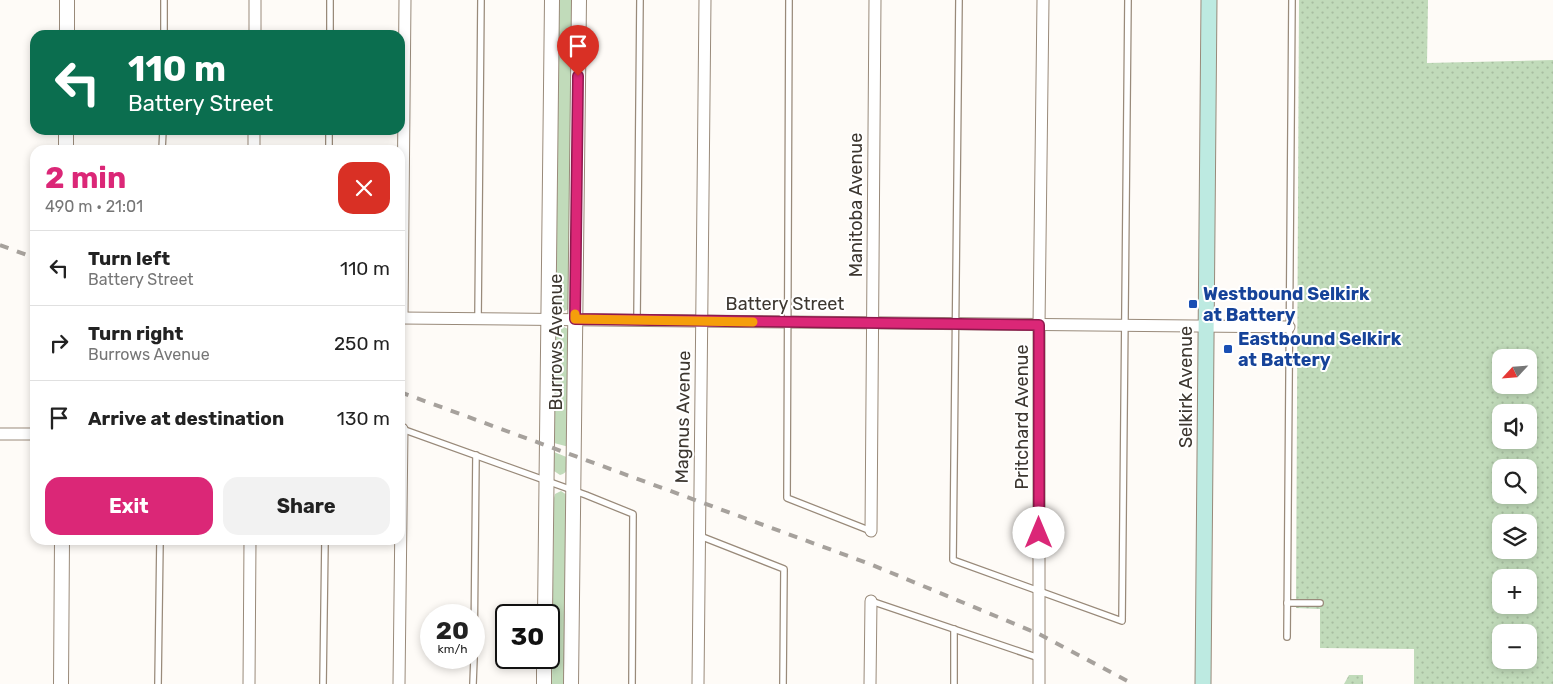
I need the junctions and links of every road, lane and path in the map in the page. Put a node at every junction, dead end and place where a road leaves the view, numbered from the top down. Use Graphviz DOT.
graph roads {
  1 [pos="68,0"];
  2 [pos="164,0"];
  3 [pos="256,0"];
  4 [pos="330,0"];
  5 [pos="405,0"];
  6 [pos="480,0"];
  7 [pos="552,0"];
  8 [pos="579,0"];
  9 [pos="640,0"];
  10 [pos="704,0"];
  11 [pos="789,0"];
  12 [pos="875,0"];
  13 [pos="959,0"];
  14 [pos="1043,0"];
  15 [pos="1128,0"];
  16 [pos="1209,0"];
  17 [pos="1292,0"];
  18 [pos="67,30"];
  19 [pos="164,30"];
  20 [pos="255,30"];
  21 [pos="330,30"];
  22 [pos="405,30"];
  23 [pos="405,318"];
  24 [pos="478,319"];
  25 [pos="547,319"];
  26 [pos="575,319"];
  27 [pos="637,320"];
  28 [pos="702,321"];
  29 [pos="788,322"];
  30 [pos="872,322"];
  31 [pos="957,324"];
  32 [pos="1039,325"];
  33 [pos="1126,325"];
  34 [pos="1206,326"];
  35 [pos="1289,327"];
  36 [pos="405,430"];
  37 [pos="0,434"];
  38 [pos="30,434"];
  39 [pos="476,455"];
  40 [pos="547,481"];
  41 [pos="574,490"];
  42 [pos="871,531"];
  43 [pos="700,536"];
  44 [pos="62,545"];
  45 [pos="160,545"];
  46 [pos="250,545"];
  47 [pos="325,545"];
  48 [pos="400,545"];
  49 [pos="1039,592"];
  50 [pos="871,601"];
  51 [pos="1287,603"];
  52 [pos="1320,603"];
  53 [pos="475,604"];
  54 [pos="545,604"];
  55 [pos="954,629"];
  56 [pos="1287,636"];
  57 [pos="1039,658"];
  58 [pos="474,669"];
  59 [pos="544,669"];
  60 [pos="60,684"];
  61 [pos="158,684"];
  62 [pos="249,684"];
  63 [pos="323,684"];
  64 [pos="399,684"];
  65 [pos="473,684"];
  66 [pos="544,684"];
  67 [pos="571,684"];
  68 [pos="632,684"];
  69 [pos="698,684"];
  70 [pos="783,684"];
  71 [pos="870,684"];
  72 [pos="954,684"];
  73 [pos="1039,684"];
  74 [pos="1203,684"];
  1 -- 18 [label="street"];
  2 -- 19 [label="lane"];
  3 -- 20 [label="street"];
  4 -- 21 [label="lane"];
  5 -- 22 [label="street"];
  6 -- 24 [label="lane"];
  7 -- 25 [label="street, Burrows Avenue"];
  8 -- 26 [label="street, Burrows Avenue"];
  9 -- 27 [label="lane"];
  10 -- 28 [label="street, Magnus Avenue"];
  11 -- 29 [label="lane"];
  12 -- 30 [label="street, Manitoba Avenue"];
  13 -- 31 [label="lane"];
  14 -- 32 [label="street, Pritchard Avenue"];
  15 -- 33 [label="lane"];
  16 -- 34 [label="main road, Selkirk Avenue"];
  17 -- 35 [label="lane"];
  23 -- 24 [label="street, Battery Street"];
  24 -- 25 [label="street, Battery Street"];
  25 -- 26 [label="street, Battery Street"];
  25 -- 40 [label="street, Burrows Avenue"];
  26 -- 27 [label="street, Battery Street"];
  26 -- 41 [label="street, Burrows Avenue"];
  27 -- 28 [label="street, Battery Street"];
  28 -- 29 [label="street, Battery Street"];
  28 -- 43 [label="street, Magnus Avenue"];
  29 -- 30 [label="street, Battery Street"];
  29 -- 42 [label="lane"];
  30 -- 31 [label="street, Battery Street"];
  30 -- 42 [label="street, Manitoba Avenue"];
  31 -- 32 [label="street, Battery Street"];
  31 -- 49 [label="lane"];
  32 -- 33 [label="street, Battery Street"];
  32 -- 49 [label="street, Pritchard Avenue"];
  33 -- 34 [label="street, Battery Street"];
  33 -- 49 [label="lane"];
  34 -- 35 [label="street, Battery Street"];
  34 -- 74 [label="main road, Selkirk Avenue"];
  35 -- 51 [label="lane"];
  36 -- 39 [label="lane"];
  37 -- 38 [label="street"];
  39 -- 40 [label="lane"];
  39 -- 53 [label="lane"];
  40 -- 41 [label="lane"];
  40 -- 54 [label="street, Burrows Avenue"];
  41 -- 67 [label="street, Burrows Avenue"];
  41 -- 68 [label="lane"];
  43 -- 69 [label="street, Magnus Avenue"];
  43 -- 70 [label="lane"];
  44 -- 60 [label="street"];
  45 -- 61 [label="lane"];
  46 -- 62 [label="street"];
  47 -- 63 [label="lane"];
  48 -- 64 [label="street"];
  49 -- 57 [label="street, Pritchard Avenue"];
  50 -- 55 [label="lane"];
  50 -- 71 [label="street"];
  51 -- 52 [label="lane"];
  51 -- 56 [label="lane"];
  55 -- 57 [label="lane"];
  55 -- 72 [label="lane"];
  57 -- 73 [label="street, Pritchard Avenue"];
  58 -- 65 [label="lane"];
  59 -- 66 [label="street"];
}
